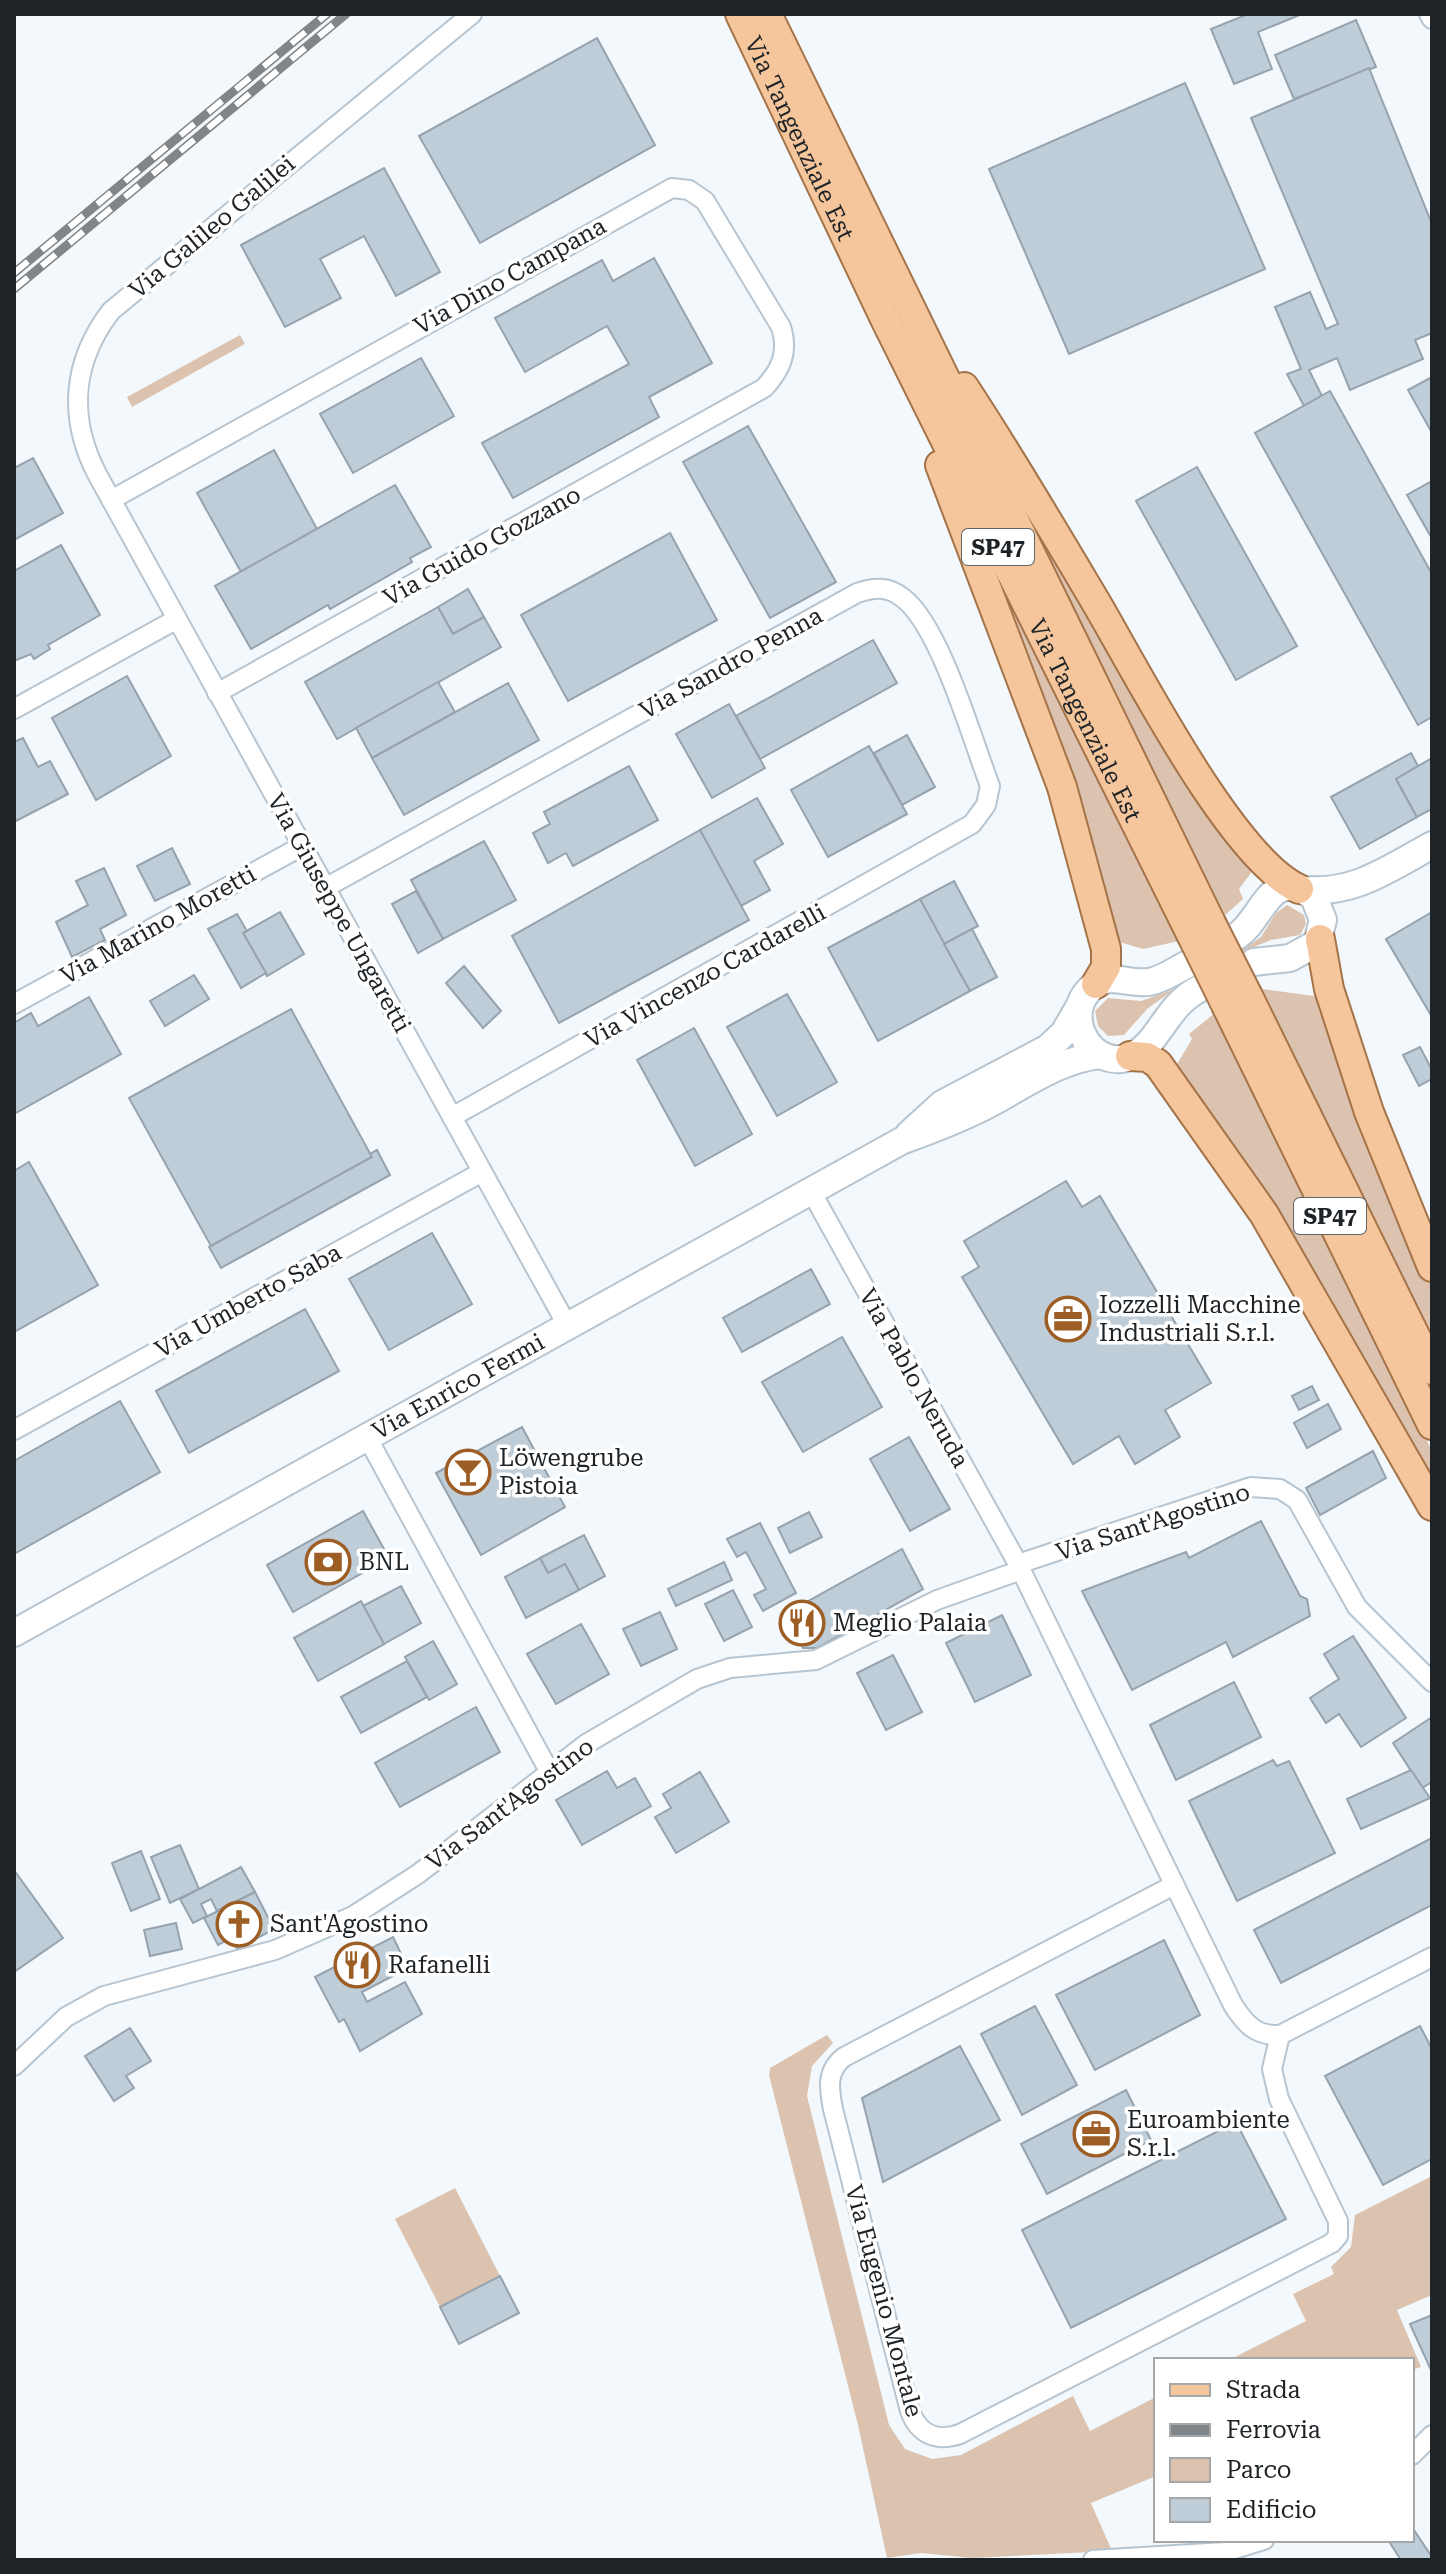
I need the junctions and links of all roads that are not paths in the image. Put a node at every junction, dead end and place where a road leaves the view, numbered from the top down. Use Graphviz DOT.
graph roads {
  1 [pos="472,14"];
  2 [pos="740,14"];
  3 [pos="767,14"];
  4 [pos="820,152"];
  5 [pos="900,291"];
  6 [pos="885,319"];
  7 [pos="747,399"];
  8 [pos="111,500"];
  9 [pos="177,619"];
  10 [pos="217,693"];
  11 [pos="14,709"];
  12 [pos="958,835"];
  13 [pos="1432,845"];
  14 [pos="302,846"];
  15 [pos="1363,883"];
  16 [pos="325,888"];
  17 [pos="1299,889"];
  18 [pos="1201,929"];
  19 [pos="1322,934"];
  20 [pos="1237,936"];
  21 [pos="1254,962"];
  22 [pos="1188,964"];
  23 [pos="1199,989"];
  24 [pos="1087,996"];
  25 [pos="1237,1002"];
  26 [pos="14,1004"];
  27 [pos="1101,1055"];
  28 [pos="1130,1056"];
  29 [pos="452,1117"];
  30 [pos="903,1140"];
  31 [pos="482,1172"];
  32 [pos="811,1191"];
  33 [pos="1432,1267"];
  34 [pos="567,1325"];
  35 [pos="1432,1370"];
  36 [pos="1432,1425"];
  37 [pos="14,1430"];
  38 [pos="367,1437"];
  39 [pos="1432,1506"];
  40 [pos="1019,1567"];
  41 [pos="14,1633"];
  42 [pos="1432,1682"];
  43 [pos="549,1771"];
  44 [pos="1174,1885"];
  45 [pos="1432,1957"];
  46 [pos="1280,2035"];
  47 [pos="14,2066"];
  48 [pos="1432,2435"];
  49 [pos="1414,2453"];
  50 [pos="1258,2542"];
  51 [pos="1093,2560"];
  1 -- 8 [label="street, Via Galileo Galilei"];
  2 -- 4 [label="main road, Via Tangenziale Est / SP47"];
  3 -- 4 [label="main road, Via Tangenziale Est / SP47"];
  4 -- 5 [label="main road, Via Tangenziale Est / SP47"];
  4 -- 6 [label="main road, Via Tangenziale Est / SP47"];
  5 -- 17 [label="main road"];
  5 -- 18 [label="main road, Via Tangenziale Est / SP47"];
  6 -- 18 [label="main road, Via Tangenziale Est / SP47"];
  6 -- 24 [label="main road"];
  7 -- 8 [label="street, Via Dino Campana"];
  7 -- 10 [label="street, Via Guido Gozzano"];
  8 -- 9 [label="street, Via Giuseppe Ungaretti"];
  9 -- 10 [label="street, Via Giuseppe Ungaretti"];
  9 -- 11 [label="street"];
  10 -- 14 [label="street, Via Giuseppe Ungaretti"];
  12 -- 16 [label="street, Via Sandro Penna"];
  12 -- 29 [label="street, Via Vincenzo Cardarelli"];
  13 -- 15 [label="street"];
  14 -- 16 [label="street, Via Giuseppe Ungaretti"];
  14 -- 26 [label="street, Via Marino Moretti"];
  15 -- 17 [label="street"];
  15 -- 19 [label="street"];
  16 -- 29 [label="street, Via Giuseppe Ungaretti"];
  17 -- 19 [label="street"];
  17 -- 20 [label="street"];
  18 -- 25 [label="main road, Via Tangenziale Est / SP47, bridge"];
  19 -- 21 [label="street"];
  19 -- 33 [label="main road"];
  22 -- 24 [label="street"];
  23 -- 28 [label="street"];
  24 -- 27 [label="street"];
  24 -- 30 [label="street, Via Enrico Fermi"];
  25 -- 35 [label="main road, Via Tangenziale Est / SP47"];
  25 -- 36 [label="main road, Via Tangenziale Est / SP47"];
  27 -- 28 [label="street, Via Enrico Fermi"];
  27 -- 30 [label="street, Via Enrico Fermi"];
  28 -- 39 [label="main road"];
  29 -- 31 [label="street, Via Giuseppe Ungaretti"];
  30 -- 32 [label="street, Via Enrico Fermi"];
  31 -- 34 [label="street, Via Giuseppe Ungaretti"];
  31 -- 37 [label="street, Via Umberto Saba"];
  32 -- 34 [label="street, Via Enrico Fermi"];
  32 -- 40 [label="street, Via Pablo Neruda"];
  34 -- 38 [label="street, Via Enrico Fermi"];
  38 -- 41 [label="street, Via Enrico Fermi"];
  38 -- 43 [label="street"];
  40 -- 42 [label="street, Via Sant'Agostino"];
  40 -- 43 [label="street, Via Sant'Agostino"];
  40 -- 44 [label="street"];
  43 -- 47 [label="street, Via Sant'Agostino"];
  44 -- 46 [label="street"];
  44 -- 46 [label="street, Via Eugenio Montale"];
  45 -- 46 [label="street"];
  48 -- 49 [label="street"];
  50 -- 51 [label="street"];
}
